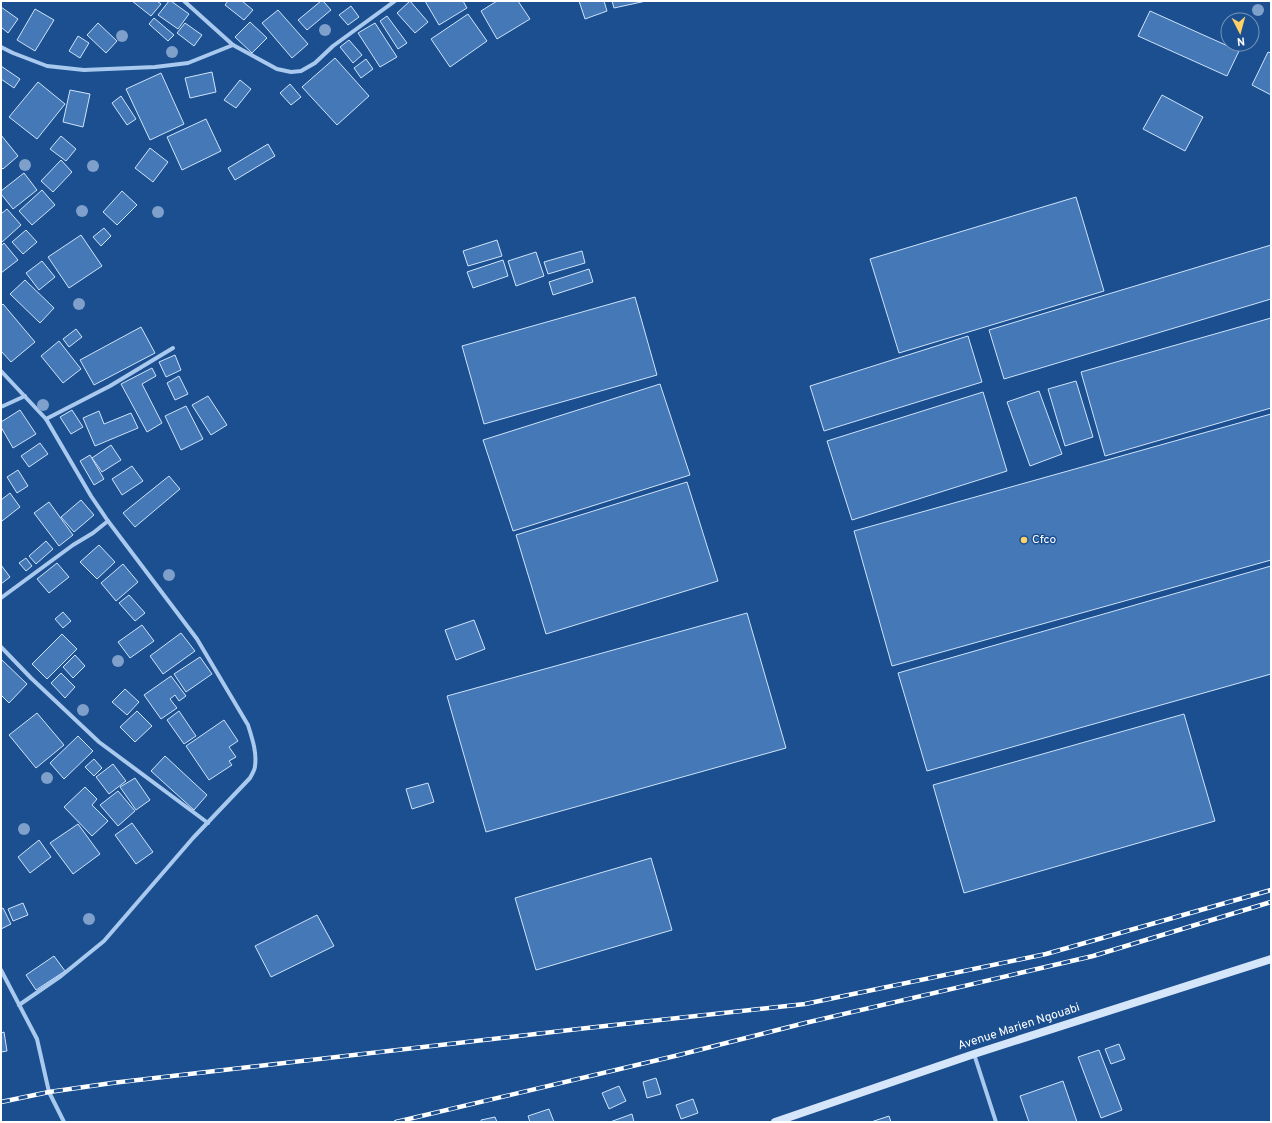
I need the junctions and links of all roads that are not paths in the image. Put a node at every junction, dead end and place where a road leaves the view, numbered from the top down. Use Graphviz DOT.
graph roads {
  1 [pos="184,1"];
  2 [pos="395,1"];
  3 [pos="233,45"];
  4 [pos="1,47"];
  5 [pos="172,348"];
  6 [pos="1,371"];
  7 [pos="25,396"];
  8 [pos="1,407"];
  9 [pos="46,419"];
  10 [pos="108,521"];
  11 [pos="1,598"];
  12 [pos="1,647"];
  13 [pos="208,823"];
  14 [pos="1271,959"];
  15 [pos="1,970"];
  16 [pos="19,1005"];
  17 [pos="974,1054"];
  18 [pos="64,1122"];
  19 [pos="775,1122"];
  20 [pos="996,1122"];
  1 -- 3 [label="street"];
  2 -- 3 [label="street"];
  3 -- 4 [label="street"];
  5 -- 9 [label="street"];
  6 -- 7 [label="street"];
  7 -- 8 [label="street"];
  7 -- 9 [label="street"];
  9 -- 10 [label="street"];
  10 -- 11 [label="street"];
  10 -- 13 [label="street"];
  12 -- 13 [label="street"];
  13 -- 16 [label="street"];
  14 -- 17 [label="street, Avenue Marien Ngouabi"];
  15 -- 16 [label="street"];
  16 -- 18 [label="street"];
  17 -- 19 [label="street, Avenue Marien Ngouabi"];
  17 -- 20 [label="street"];
}
